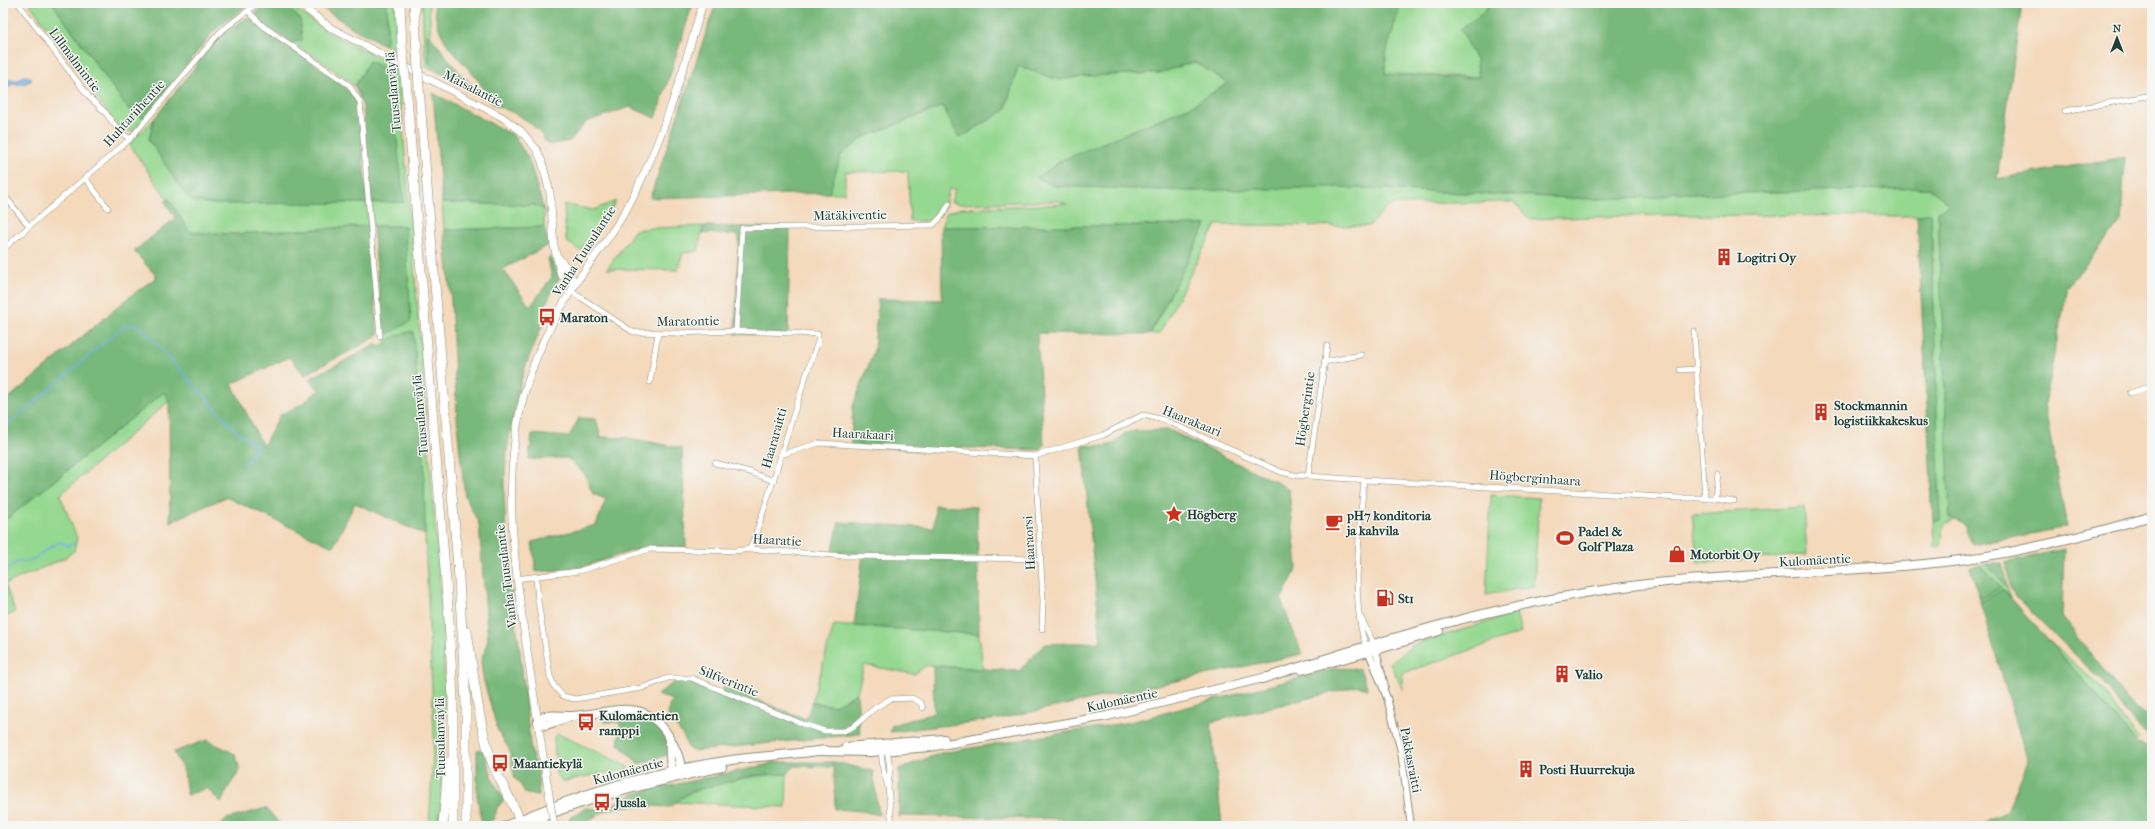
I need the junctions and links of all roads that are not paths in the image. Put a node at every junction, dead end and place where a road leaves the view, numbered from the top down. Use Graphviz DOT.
graph roads {
  1 [pos="18,3"];
  2 [pos="258,3"];
  3 [pos="298,3"];
  4 [pos="400,3"];
  5 [pos="414,3"];
  6 [pos="703,3"];
  7 [pos="248,10"];
  8 [pos="2152,95"];
  9 [pos="2065,111"];
  10 [pos="130,138"];
  11 [pos="85,178"];
  12 [pos="3,194"];
  13 [pos="949,204"];
  14 [pos="108,208"];
  15 [pos="29,226"];
  16 [pos="3,249"];
  17 [pos="573,288"];
  18 [pos="736,331"];
  19 [pos="1694,331"];
  20 [pos="658,333"];
  21 [pos="818,334"];
  22 [pos="380,336"];
  23 [pos="1326,346"];
  24 [pos="1362,355"];
  25 [pos="1324,362"];
  26 [pos="1697,369"];
  27 [pos="1680,370"];
  28 [pos="650,382"];
  29 [pos="2152,386"];
  30 [pos="2130,393"];
  31 [pos="780,454"];
  32 [pos="1035,456"];
  33 [pos="715,463"];
  34 [pos="1718,474"];
  35 [pos="1308,476"];
  36 [pos="1364,480"];
  37 [pos="774,481"];
  38 [pos="1715,498"];
  39 [pos="1705,499"];
  40 [pos="1734,501"];
  41 [pos="2152,516"];
  42 [pos="750,549"];
  43 [pos="1040,558"];
  44 [pos="536,576"];
  45 [pos="459,579"];
  46 [pos="516,579"];
  47 [pos="1361,618"];
  48 [pos="1042,629"];
  49 [pos="1371,648"];
  50 [pos="453,698"];
  51 [pos="923,708"];
  52 [pos="538,722"];
  53 [pos="884,749"];
  54 [pos="677,772"];
  55 [pos="888,787"];
  56 [pos="533,823"];
  57 [pos="521,824"];
  58 [pos="443,826"];
  59 [pos="453,826"];
  60 [pos="466,826"];
  61 [pos="505,826"];
  62 [pos="554,826"];
  63 [pos="892,826"];
  64 [pos="1411,826"];
  1 -- 10 [label="street, Lillmalmintie"];
  2 -- 7 [label="street, Huhtariihentie"];
  3 -- 17 [label="main road, Maisalantie"];
  4 -- 50 [label="highway, Tuusulanväylä, bridge"];
  5 -- 45 [label="highway, Tuusulanväylä, bridge"];
  6 -- 17 [label="main road, Vanha Tuusulantie"];
  7 -- 10 [label="street, Huhtariihentie"];
  7 -- 22 [label="street"];
  8 -- 9 [label="street"];
  10 -- 11 [label="street, Huhtariihentie"];
  11 -- 14 [label="street"];
  11 -- 15 [label="street, Huhtariihentie"];
  12 -- 15 [label="street"];
  13 -- 18 [label="street, Mätäkiventie"];
  15 -- 16 [label="street, Huhtariihentie"];
  17 -- 20 [label="street, Maratontie"];
  17 -- 46 [label="main road, Vanha Tuusulantie"];
  18 -- 20 [label="street, Maratontie"];
  18 -- 21 [label="street, Maratontie"];
  19 -- 26 [label="street"];
  20 -- 28 [label="street"];
  21 -- 31 [label="street, Haararaitti"];
  23 -- 25 [label="street, Högbergintie"];
  24 -- 25 [label="street"];
  25 -- 35 [label="street, Högbergintie"];
  26 -- 27 [label="street"];
  26 -- 39 [label="street"];
  29 -- 30 [label="street"];
  31 -- 32 [label="street, Haarakaari"];
  31 -- 37 [label="street, Haararaitti"];
  32 -- 35 [label="street, Haarakaari"];
  32 -- 43 [label="street, Haaraorsi"];
  33 -- 37 [label="street"];
  34 -- 38 [label="street"];
  35 -- 36 [label="street, Haarakaari"];
  36 -- 39 [label="street, Högberginhaara"];
  36 -- 47 [label="street"];
  37 -- 42 [label="street, Haararaitti"];
  38 -- 39 [label="street, Högberginhaara"];
  38 -- 40 [label="street, Högberginhaara"];
  41 -- 49 [label="main road, Kulomäentie"];
  42 -- 43 [label="street, Haaratie"];
  42 -- 44 [label="street, Haaratie"];
  43 -- 48 [label="street, Haaraorsi"];
  44 -- 46 [label="street, Haaratie"];
  44 -- 51 [label="street, Silfverintie"];
  45 -- 57 [label="highway"];
  45 -- 60 [label="highway, Tuusulanväylä"];
  46 -- 52 [label="main road, Vanha Tuusulantie"];
  47 -- 49 [label="street"];
  47 -- 49 [label="street"];
  49 -- 53 [label="main road, Kulomäentie"];
  49 -- 64 [label="street, Pakkasraitti"];
  50 -- 58 [label="highway"];
  50 -- 59 [label="highway, Tuusulanväylä"];
  52 -- 54 [label="main road"];
  52 -- 62 [label="main road, Vanha Tuusulantie, bridge"];
  53 -- 54 [label="main road, Kulomäentie"];
  53 -- 55 [label="street"];
  53 -- 55 [label="street"];
  54 -- 56 [label="main road, Kulomäentie"];
  54 -- 57 [label="main road, Kulomäentie"];
  55 -- 63 [label="street"];
  56 -- 57 [label="main road, Kulomäentie"];
  57 -- 61 [label="main road, Kulomäentie"];
}
